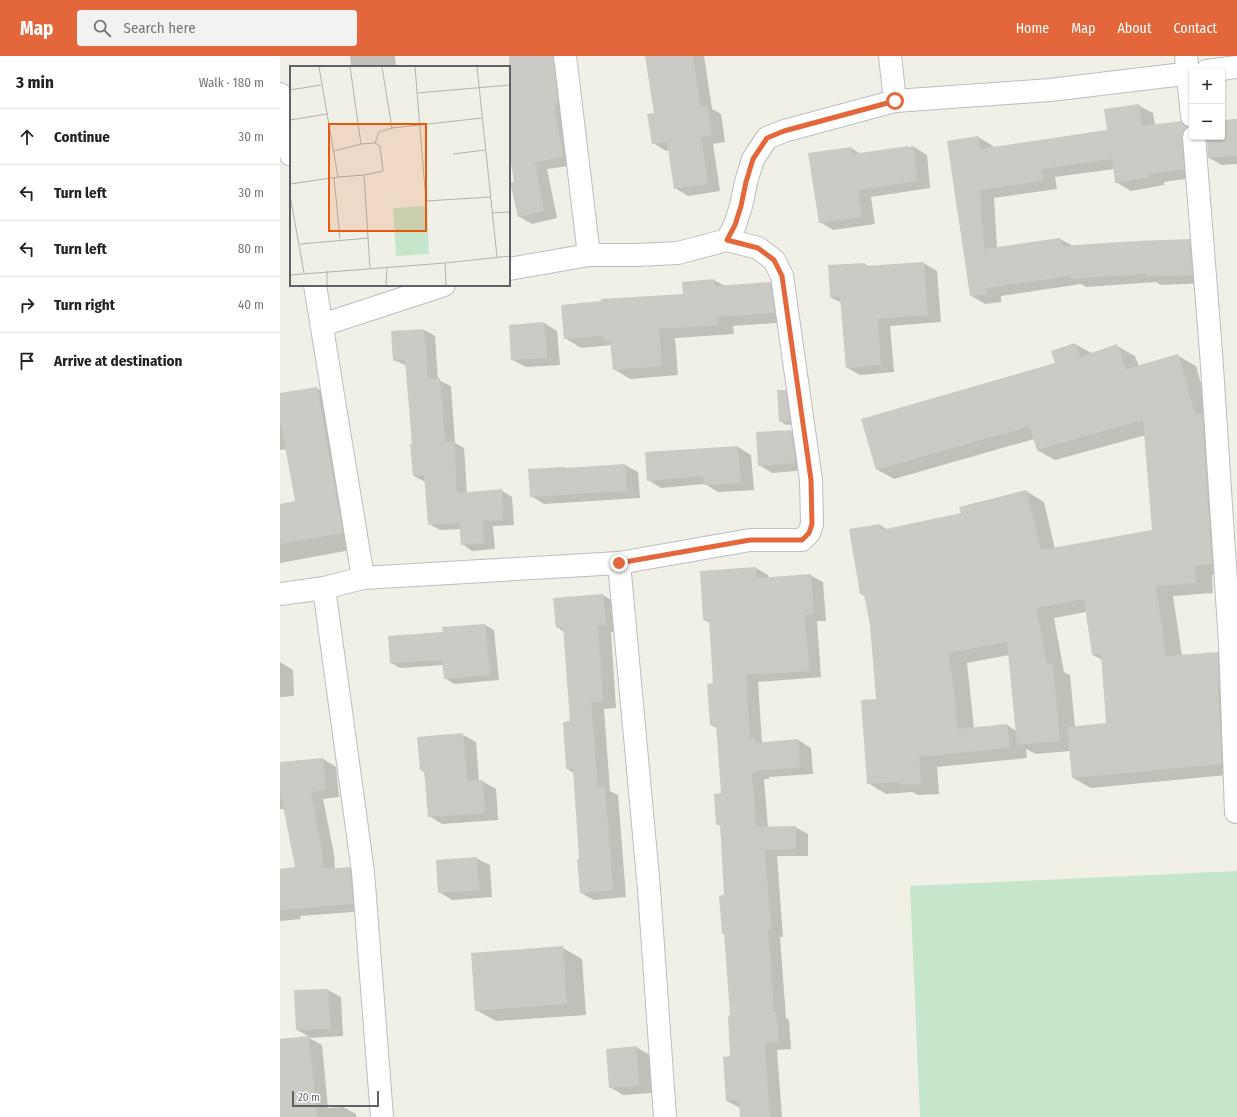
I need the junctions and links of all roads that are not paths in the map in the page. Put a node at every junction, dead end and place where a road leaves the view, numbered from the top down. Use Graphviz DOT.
graph roads {
  1 [pos="565,56"];
  2 [pos="890,56"];
  3 [pos="1237,67"];
  4 [pos="1194,68"];
  5 [pos="1189,69"];
  6 [pos="280,94"];
  7 [pos="895,101"];
  8 [pos="1194,140"];
  9 [pos="290,149"];
  10 [pos="727,240"];
  11 [pos="589,255"];
  12 [pos="510,269"];
  13 [pos="315,286"];
  14 [pos="441,286"];
  15 [pos="322,325"];
  16 [pos="619,563"];
  17 [pos="363,578"];
  18 [pos="324,588"];
  19 [pos="280,594"];
  20 [pos="1237,812"];
  21 [pos="382,1117"];
  22 [pos="665,1117"];
  1 -- 11 [label="street"];
  2 -- 7 [label="street"];
  3 -- 4 [label="street"];
  5 -- 7 [label="street"];
  6 -- 9 [label="street"];
  7 -- 10 [label="street"];
  8 -- 20 [label="street"];
  10 -- 11 [label="street"];
  10 -- 16 [label="street"];
  11 -- 12 [label="street"];
  13 -- 15 [label="street"];
  14 -- 15 [label="street"];
  15 -- 17 [label="street"];
  16 -- 17 [label="street"];
  16 -- 22 [label="street"];
  17 -- 18 [label="street"];
  18 -- 19 [label="street"];
  18 -- 21 [label="street"];
}
